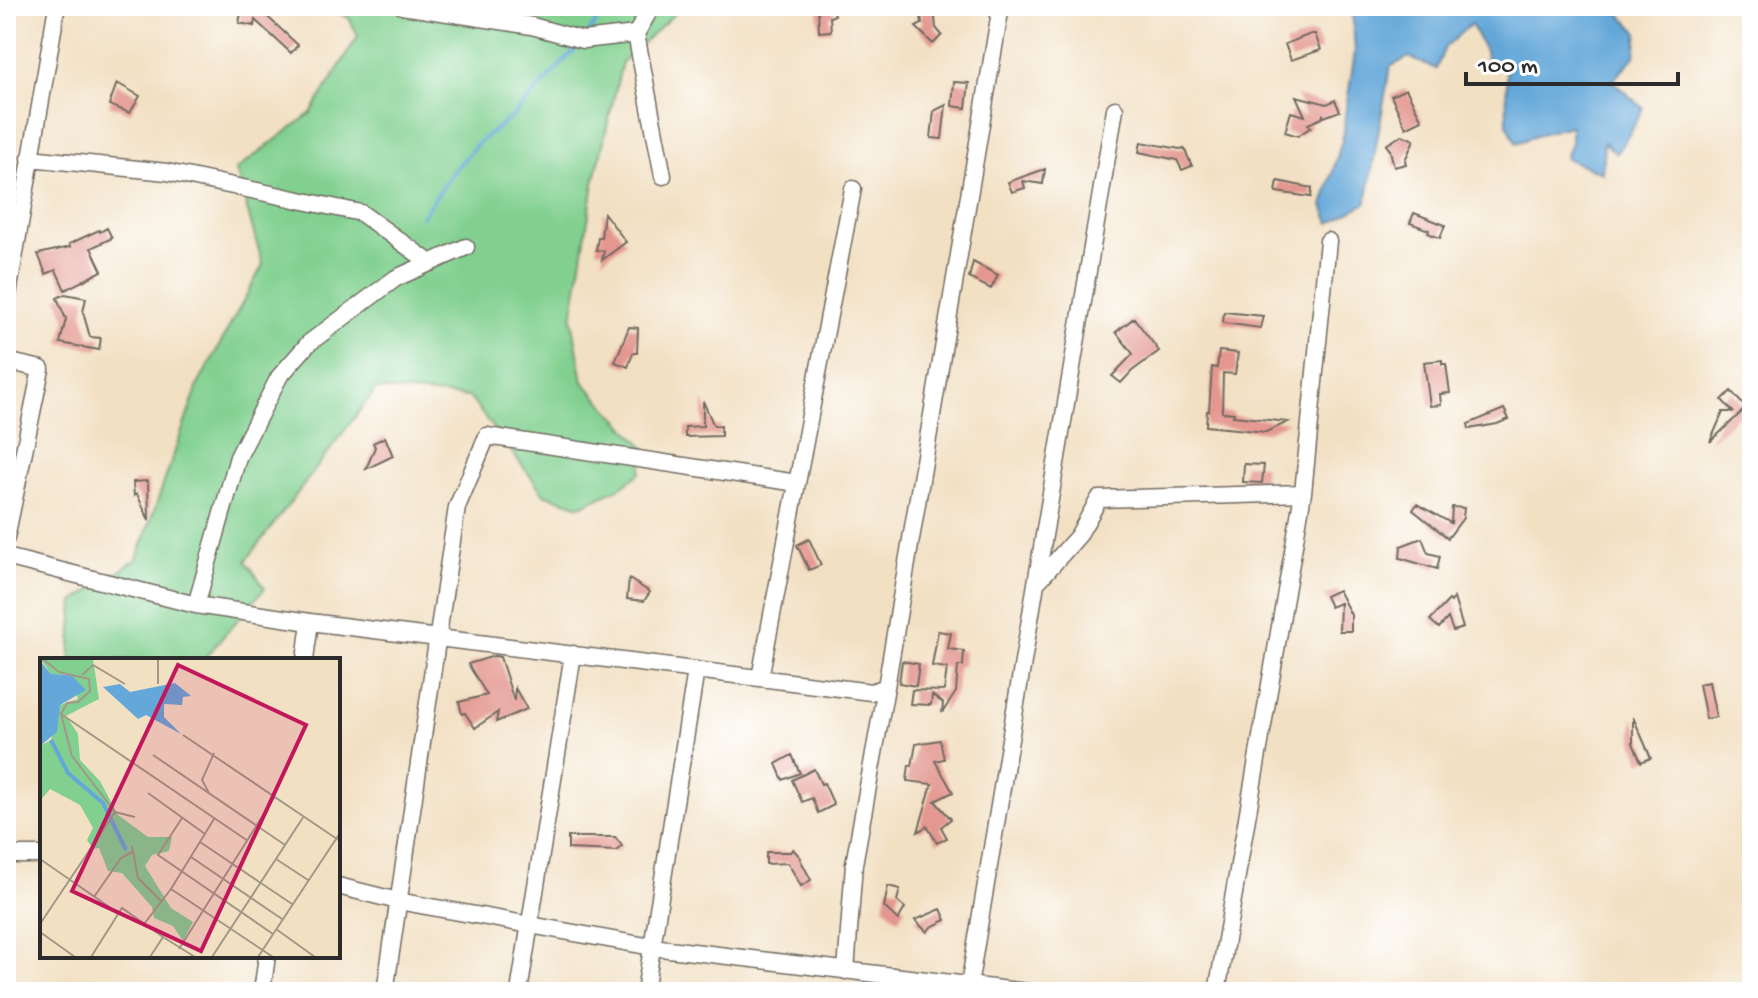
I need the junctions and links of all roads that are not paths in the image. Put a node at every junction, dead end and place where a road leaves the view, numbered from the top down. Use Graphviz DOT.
graph roads {
  1 [pos="57,6"];
  2 [pos="402,6"];
  3 [pos="652,6"];
  4 [pos="1001,6"];
  5 [pos="636,34"];
  6 [pos="1115,109"];
  7 [pos="30,158"];
  8 [pos="663,176"];
  9 [pos="853,189"];
  10 [pos="1328,241"];
  11 [pos="466,247"];
  12 [pos="429,262"];
  13 [pos="6,306"];
  14 [pos="6,361"];
  15 [pos="797,483"];
  16 [pos="1303,493"];
  17 [pos="6,538"];
  18 [pos="6,557"];
  19 [pos="1038,581"];
  20 [pos="196,605"];
  21 [pos="310,622"];
  22 [pos="436,637"];
  23 [pos="573,654"];
  24 [pos="305,658"];
  25 [pos="696,670"];
  26 [pos="760,678"];
  27 [pos="886,687"];
  28 [pos="6,855"];
  29 [pos="40,855"];
  30 [pos="340,886"];
  31 [pos="398,901"];
  32 [pos="530,924"];
  33 [pos="652,947"];
  34 [pos="267,958"];
  35 [pos="846,971"];
  36 [pos="969,989"];
  37 [pos="262,992"];
  38 [pos="385,992"];
  39 [pos="519,992"];
  40 [pos="645,992"];
  41 [pos="1027,992"];
  42 [pos="1217,992"];
  1 -- 7 [label="street"];
  2 -- 5 [label="street"];
  3 -- 5 [label="street"];
  4 -- 27 [label="street"];
  5 -- 8 [label="street"];
  6 -- 19 [label="street"];
  7 -- 12 [label="street"];
  7 -- 13 [label="street"];
  9 -- 15 [label="street"];
  10 -- 16 [label="street"];
  11 -- 12 [label="street"];
  12 -- 20 [label="street"];
  14 -- 17 [label="street"];
  15 -- 22 [label="street"];
  15 -- 26 [label="street"];
  16 -- 19 [label="street"];
  16 -- 42 [label="street"];
  18 -- 20 [label="street"];
  19 -- 36 [label="street"];
  20 -- 21 [label="street"];
  21 -- 22 [label="street"];
  21 -- 24 [label="street"];
  22 -- 23 [label="street"];
  22 -- 31 [label="street"];
  23 -- 25 [label="street"];
  23 -- 32 [label="street"];
  25 -- 26 [label="street"];
  25 -- 33 [label="street"];
  26 -- 27 [label="street"];
  27 -- 35 [label="street"];
  28 -- 29 [label="street"];
  30 -- 31 [label="street"];
  31 -- 32 [label="street"];
  31 -- 38 [label="street"];
  32 -- 33 [label="street"];
  32 -- 39 [label="street"];
  33 -- 35 [label="street"];
  33 -- 40 [label="street"];
  34 -- 37 [label="street"];
  35 -- 36 [label="street"];
  36 -- 41 [label="street"];
}
